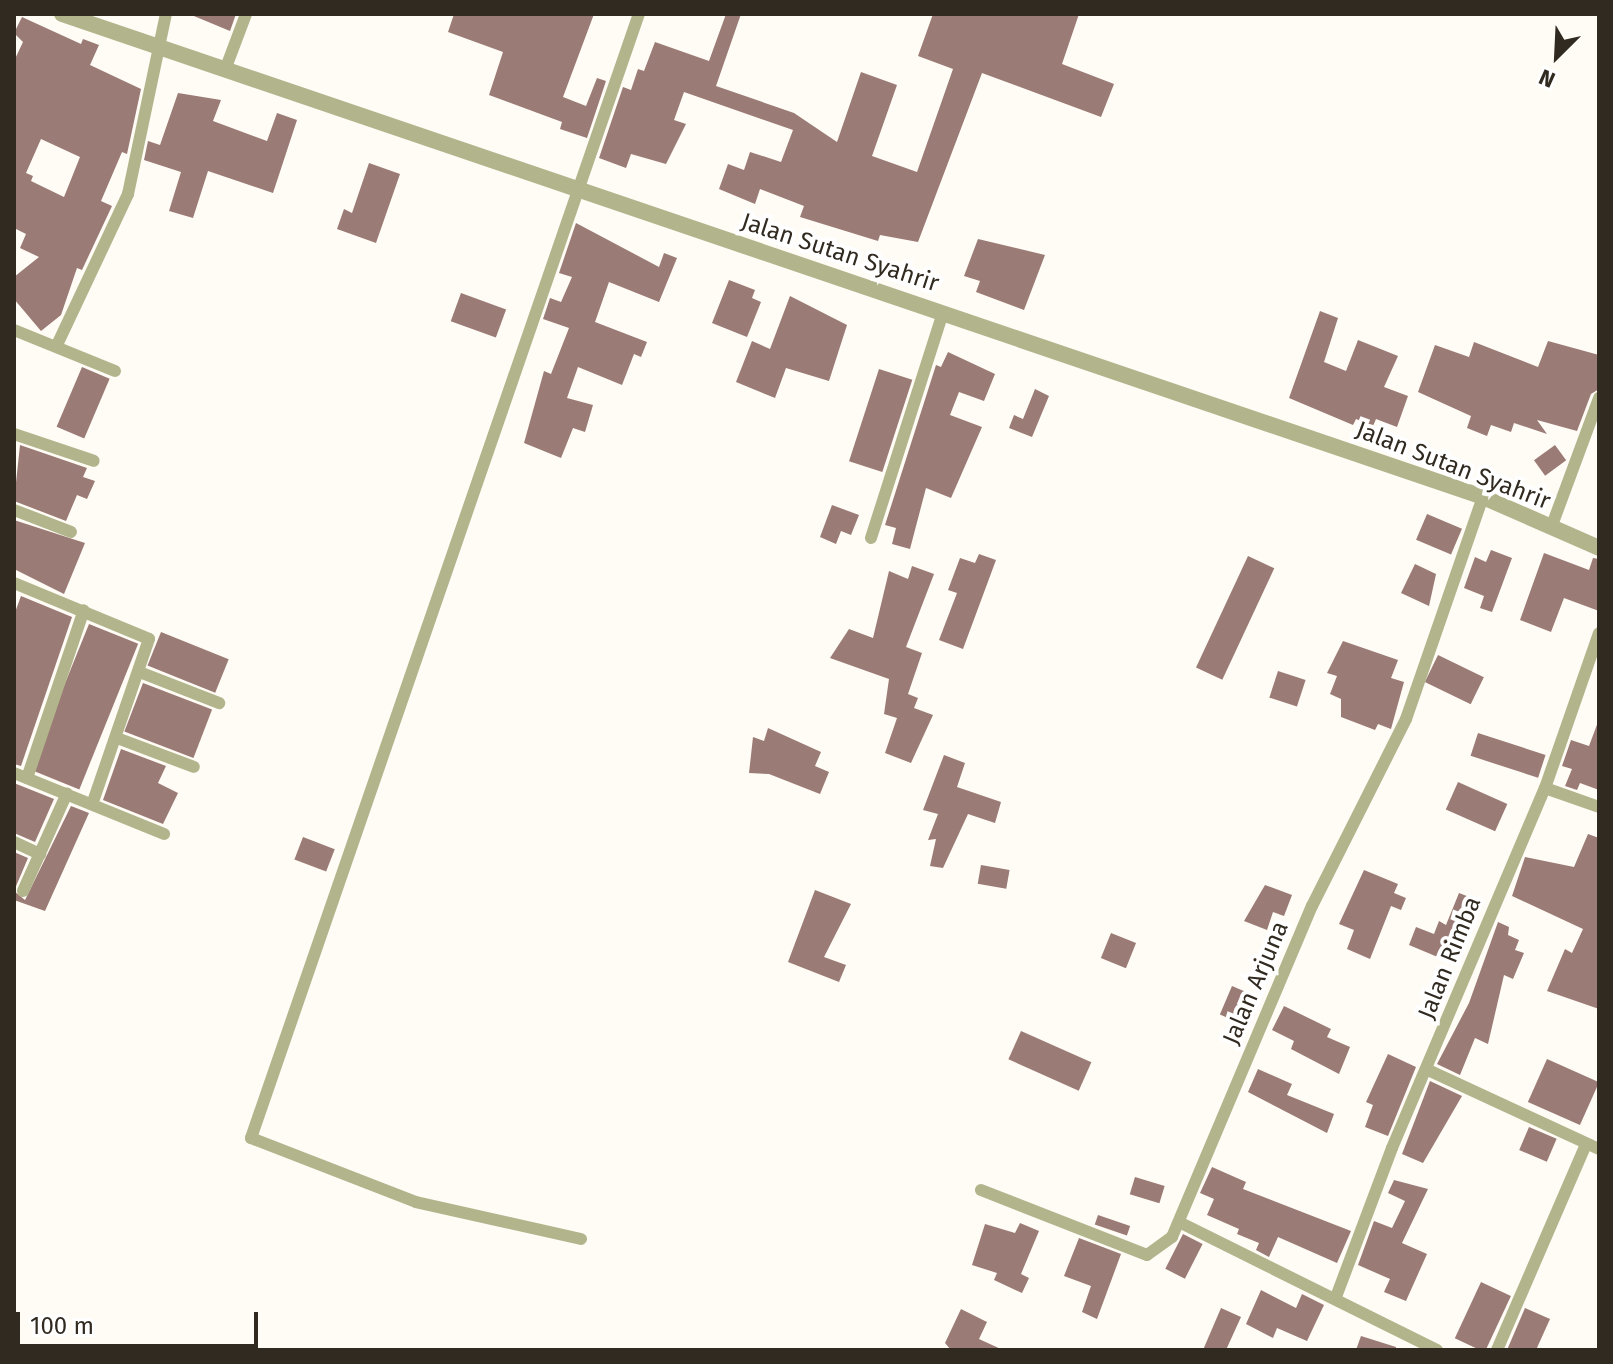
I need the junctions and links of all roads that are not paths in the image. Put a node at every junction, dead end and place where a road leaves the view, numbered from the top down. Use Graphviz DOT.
graph roads {
  1 [pos="62,14"];
  2 [pos="166,14"];
  3 [pos="246,14"];
  4 [pos="639,14"];
  5 [pos="155,48"];
  6 [pos="225,70"];
  7 [pos="579,194"];
  8 [pos="943,312"];
  9 [pos="14,330"];
  10 [pos="57,345"];
  11 [pos="115,371"];
  12 [pos="1599,398"];
  13 [pos="14,434"];
  14 [pos="94,461"];
  15 [pos="1483,497"];
  16 [pos="14,510"];
  17 [pos="1551,528"];
  18 [pos="71,532"];
  19 [pos="871,538"];
  20 [pos="1599,548"];
  21 [pos="16,584"];
  22 [pos="14,599"];
  23 [pos="84,610"];
  24 [pos="1599,633"];
  25 [pos="142,673"];
  26 [pos="219,703"];
  27 [pos="117,738"];
  28 [pos="194,767"];
  29 [pos="14,773"];
  30 [pos="27,778"];
  31 [pos="1545,788"];
  32 [pos="67,793"];
  33 [pos="93,802"];
  34 [pos="1599,807"];
  35 [pos="164,834"];
  36 [pos="14,842"];
  37 [pos="40,854"];
  38 [pos="23,891"];
  39 [pos="1428,1070"];
  40 [pos="1586,1144"];
  41 [pos="1599,1149"];
  42 [pos="981,1190"];
  43 [pos="1181,1223"];
  44 [pos="581,1239"];
  45 [pos="1336,1297"];
  46 [pos="1437,1350"];
  47 [pos="1497,1350"];
  1 -- 5 [label="street, Jalan Sutan Syahrir"];
  2 -- 5 [label="street"];
  3 -- 6 [label="street"];
  4 -- 7 [label="street"];
  5 -- 6 [label="street, Jalan Sutan Syahrir"];
  5 -- 10 [label="street"];
  6 -- 7 [label="street, Jalan Sutan Syahrir"];
  7 -- 8 [label="street, Jalan Sutan Syahrir"];
  7 -- 44 [label="street"];
  8 -- 15 [label="street, Jalan Sutan Syahrir"];
  8 -- 19 [label="street"];
  9 -- 10 [label="street"];
  10 -- 11 [label="street"];
  12 -- 17 [label="street"];
  13 -- 14 [label="street"];
  15 -- 17 [label="street, Jalan Sutan Syahrir"];
  15 -- 43 [label="street, Jalan Arjuna"];
  16 -- 18 [label="street"];
  17 -- 20 [label="street, Jalan Sutan Syahrir"];
  21 -- 22 [label="street"];
  21 -- 23 [label="street"];
  23 -- 25 [label="street"];
  23 -- 30 [label="street"];
  24 -- 31 [label="street, Jalan Rimba"];
  25 -- 26 [label="street"];
  25 -- 27 [label="street"];
  27 -- 28 [label="street"];
  27 -- 33 [label="street"];
  29 -- 30 [label="street"];
  30 -- 32 [label="street"];
  31 -- 34 [label="street"];
  31 -- 39 [label="street, Jalan Rimba"];
  32 -- 33 [label="street"];
  32 -- 37 [label="street"];
  33 -- 35 [label="street"];
  36 -- 37 [label="street"];
  37 -- 38 [label="street"];
  39 -- 40 [label="street"];
  39 -- 45 [label="street, Jalan Rimba"];
  40 -- 41 [label="street"];
  40 -- 47 [label="street"];
  42 -- 43 [label="street"];
  43 -- 45 [label="street"];
  45 -- 46 [label="street"];
}
